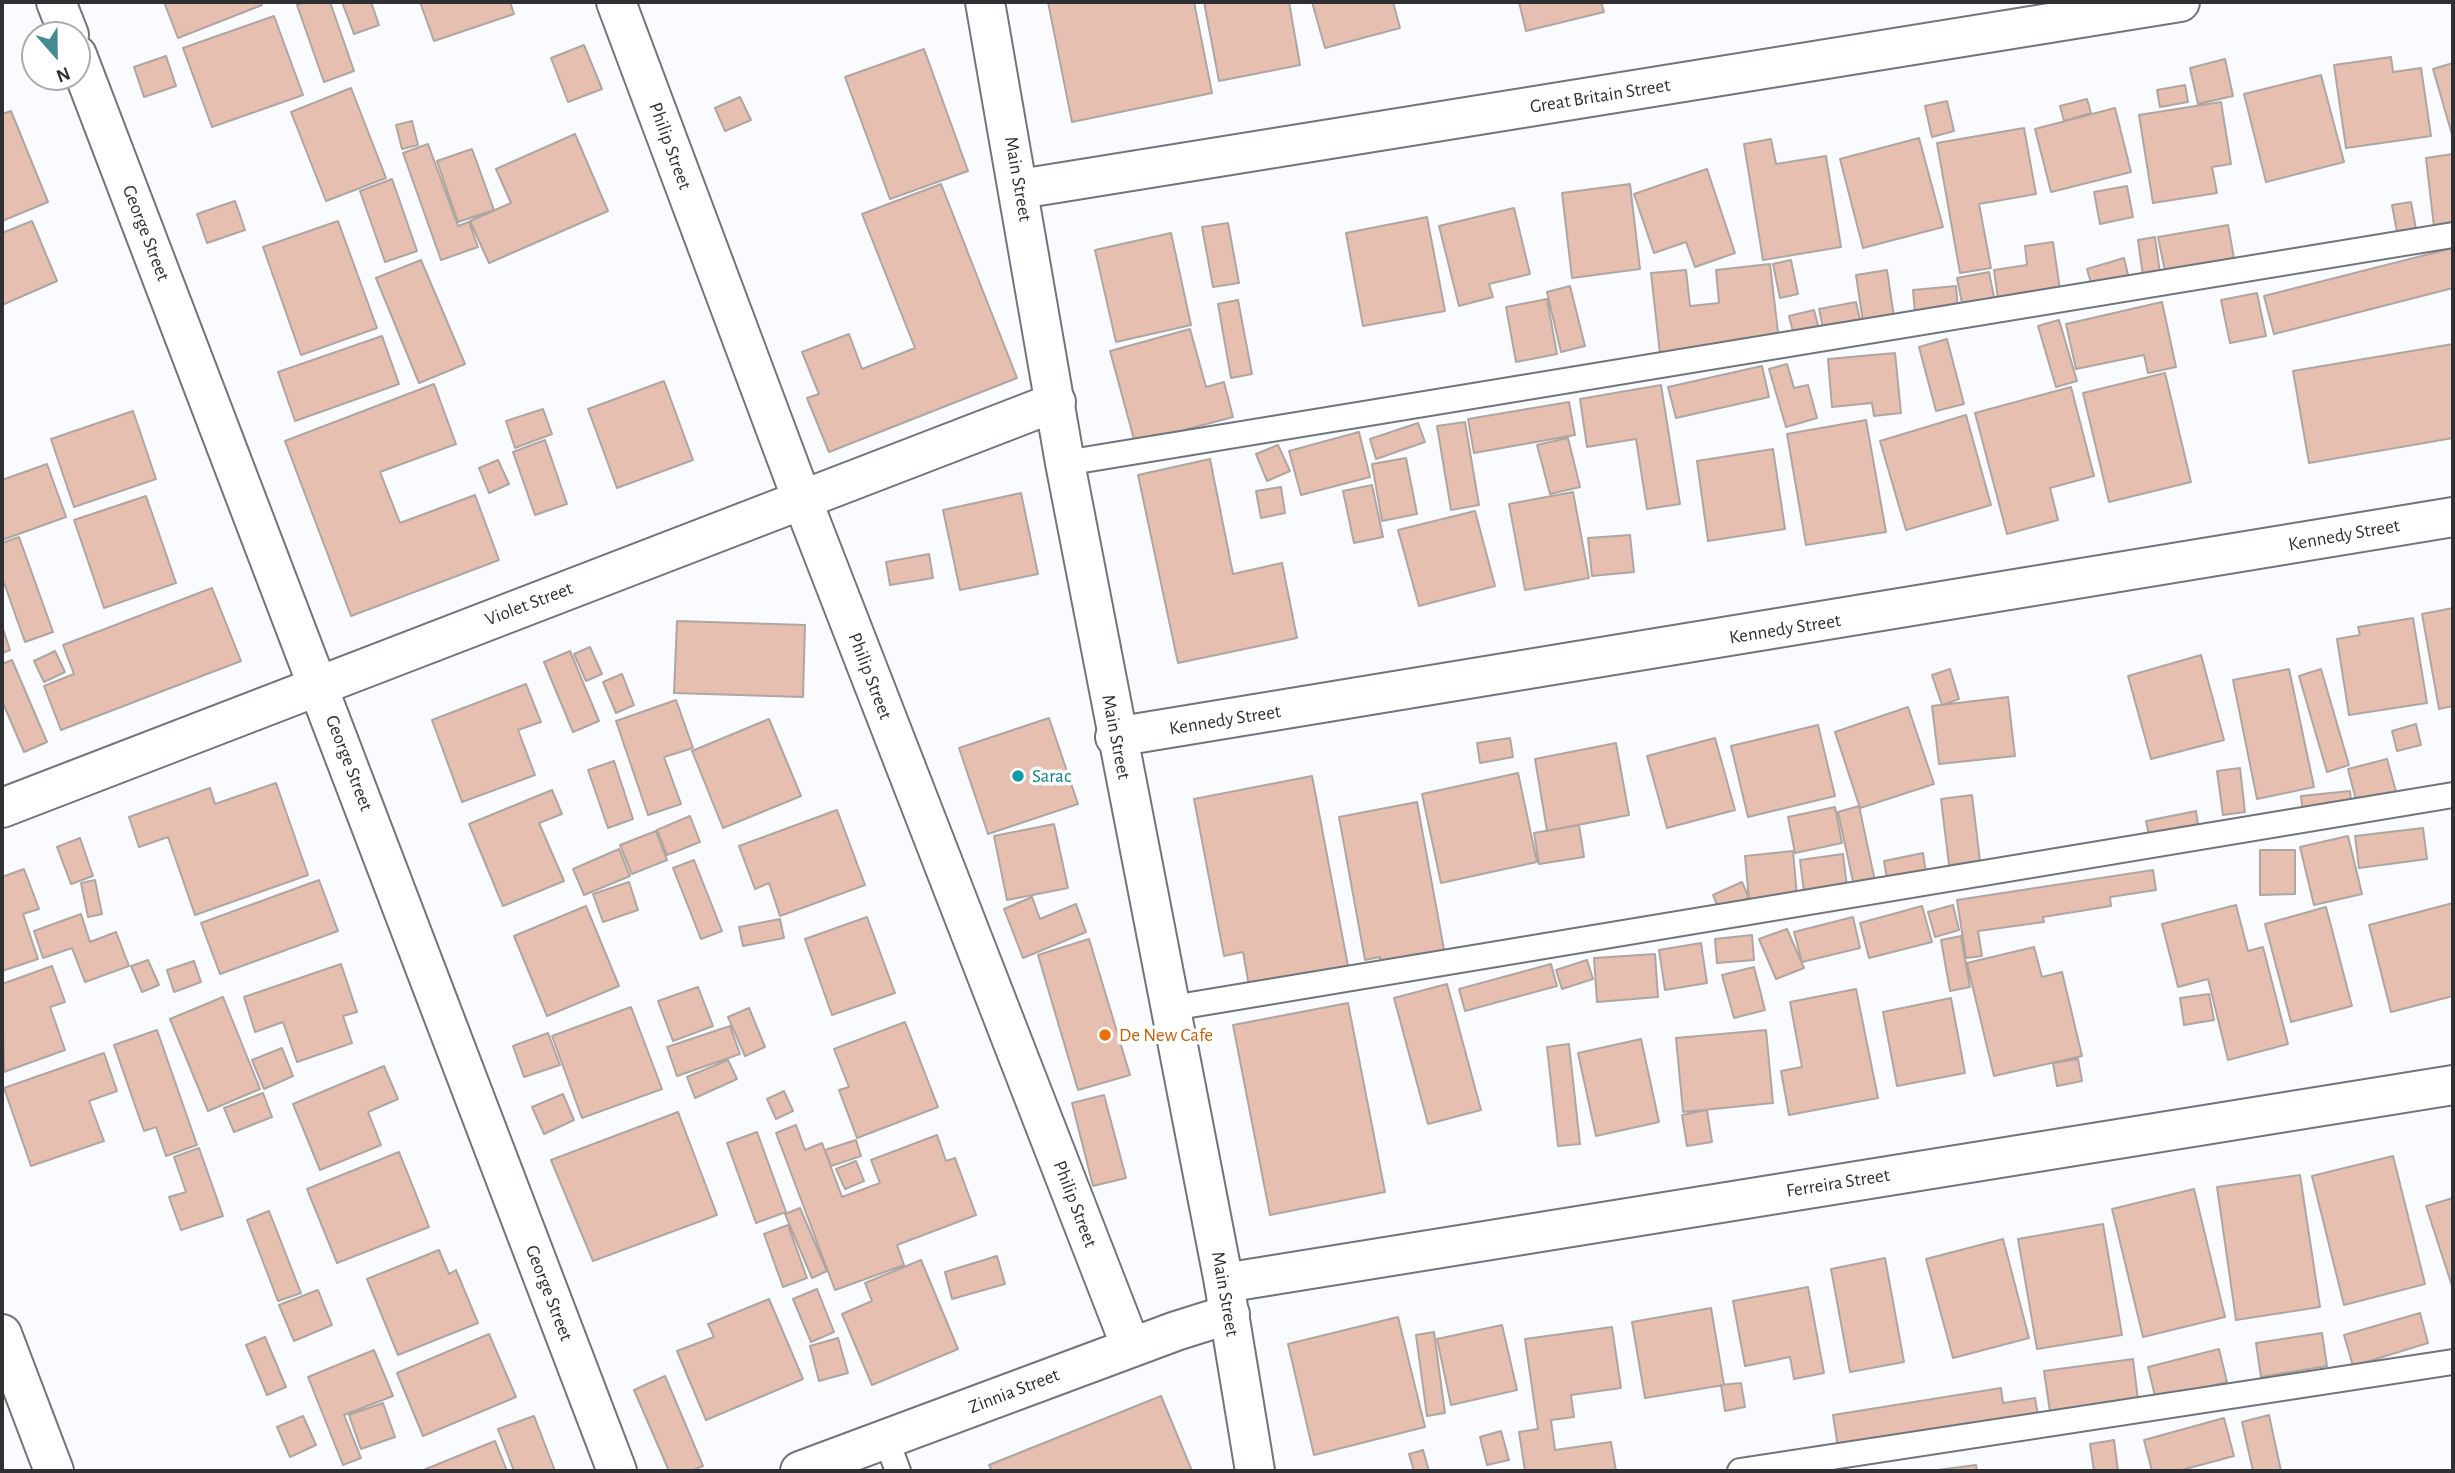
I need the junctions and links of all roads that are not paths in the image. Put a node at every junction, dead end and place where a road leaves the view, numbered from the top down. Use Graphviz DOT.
graph roads {
  1 [pos="56,2"];
  2 [pos="616,2"];
  3 [pos="985,2"];
  4 [pos="2180,2"];
  5 [pos="63,21"];
  6 [pos="91,91"];
  7 [pos="1020,189"];
  8 [pos="2453,235"];
  9 [pos="1056,402"];
  10 [pos="1065,463"];
  11 [pos="803,502"];
  12 [pos="2453,517"];
  13 [pos="319,685"];
  14 [pos="1115,737"];
  15 [pos="2453,795"];
  16 [pos="2,808"];
  17 [pos="1172,1008"];
  18 [pos="2453,1085"];
  19 [pos="1227,1298"];
  20 [pos="2,1334"];
  21 [pos="1131,1347"];
  22 [pos="2453,1362"];
  23 [pos="892,1455"];
  24 [pos="54,1471"];
  25 [pos="617,1471"];
  26 [pos="800,1471"];
  27 [pos="1255,1471"];
  28 [pos="1740,1471"];
  1 -- 5 [label="street"];
  2 -- 11 [label="street, Philip Street"];
  3 -- 7 [label="street, Main Street"];
  4 -- 7 [label="street, Great Britain Street"];
  6 -- 13 [label="street, George Street"];
  7 -- 9 [label="street, Main Street"];
  8 -- 10 [label="lane"];
  9 -- 10 [label="street, Main Street"];
  9 -- 11 [label="street, Violet Street"];
  10 -- 14 [label="street, Main Street"];
  11 -- 13 [label="street, Violet Street"];
  11 -- 21 [label="street, Philip Street"];
  12 -- 14 [label="street, Kennedy Street"];
  13 -- 16 [label="street, Violet Street"];
  13 -- 25 [label="street, George Street"];
  14 -- 17 [label="street, Main Street"];
  15 -- 17 [label="lane"];
  17 -- 19 [label="street, Main Street"];
  18 -- 19 [label="street, Ferreira Street"];
  19 -- 21 [label="street, Zinnia Street"];
  19 -- 27 [label="street, Main Street"];
  20 -- 24 [label="street"];
  21 -- 23 [label="street, Zinnia Street"];
  22 -- 28 [label="lane"];
  23 -- 26 [label="street, Zinnia Street"];
}
